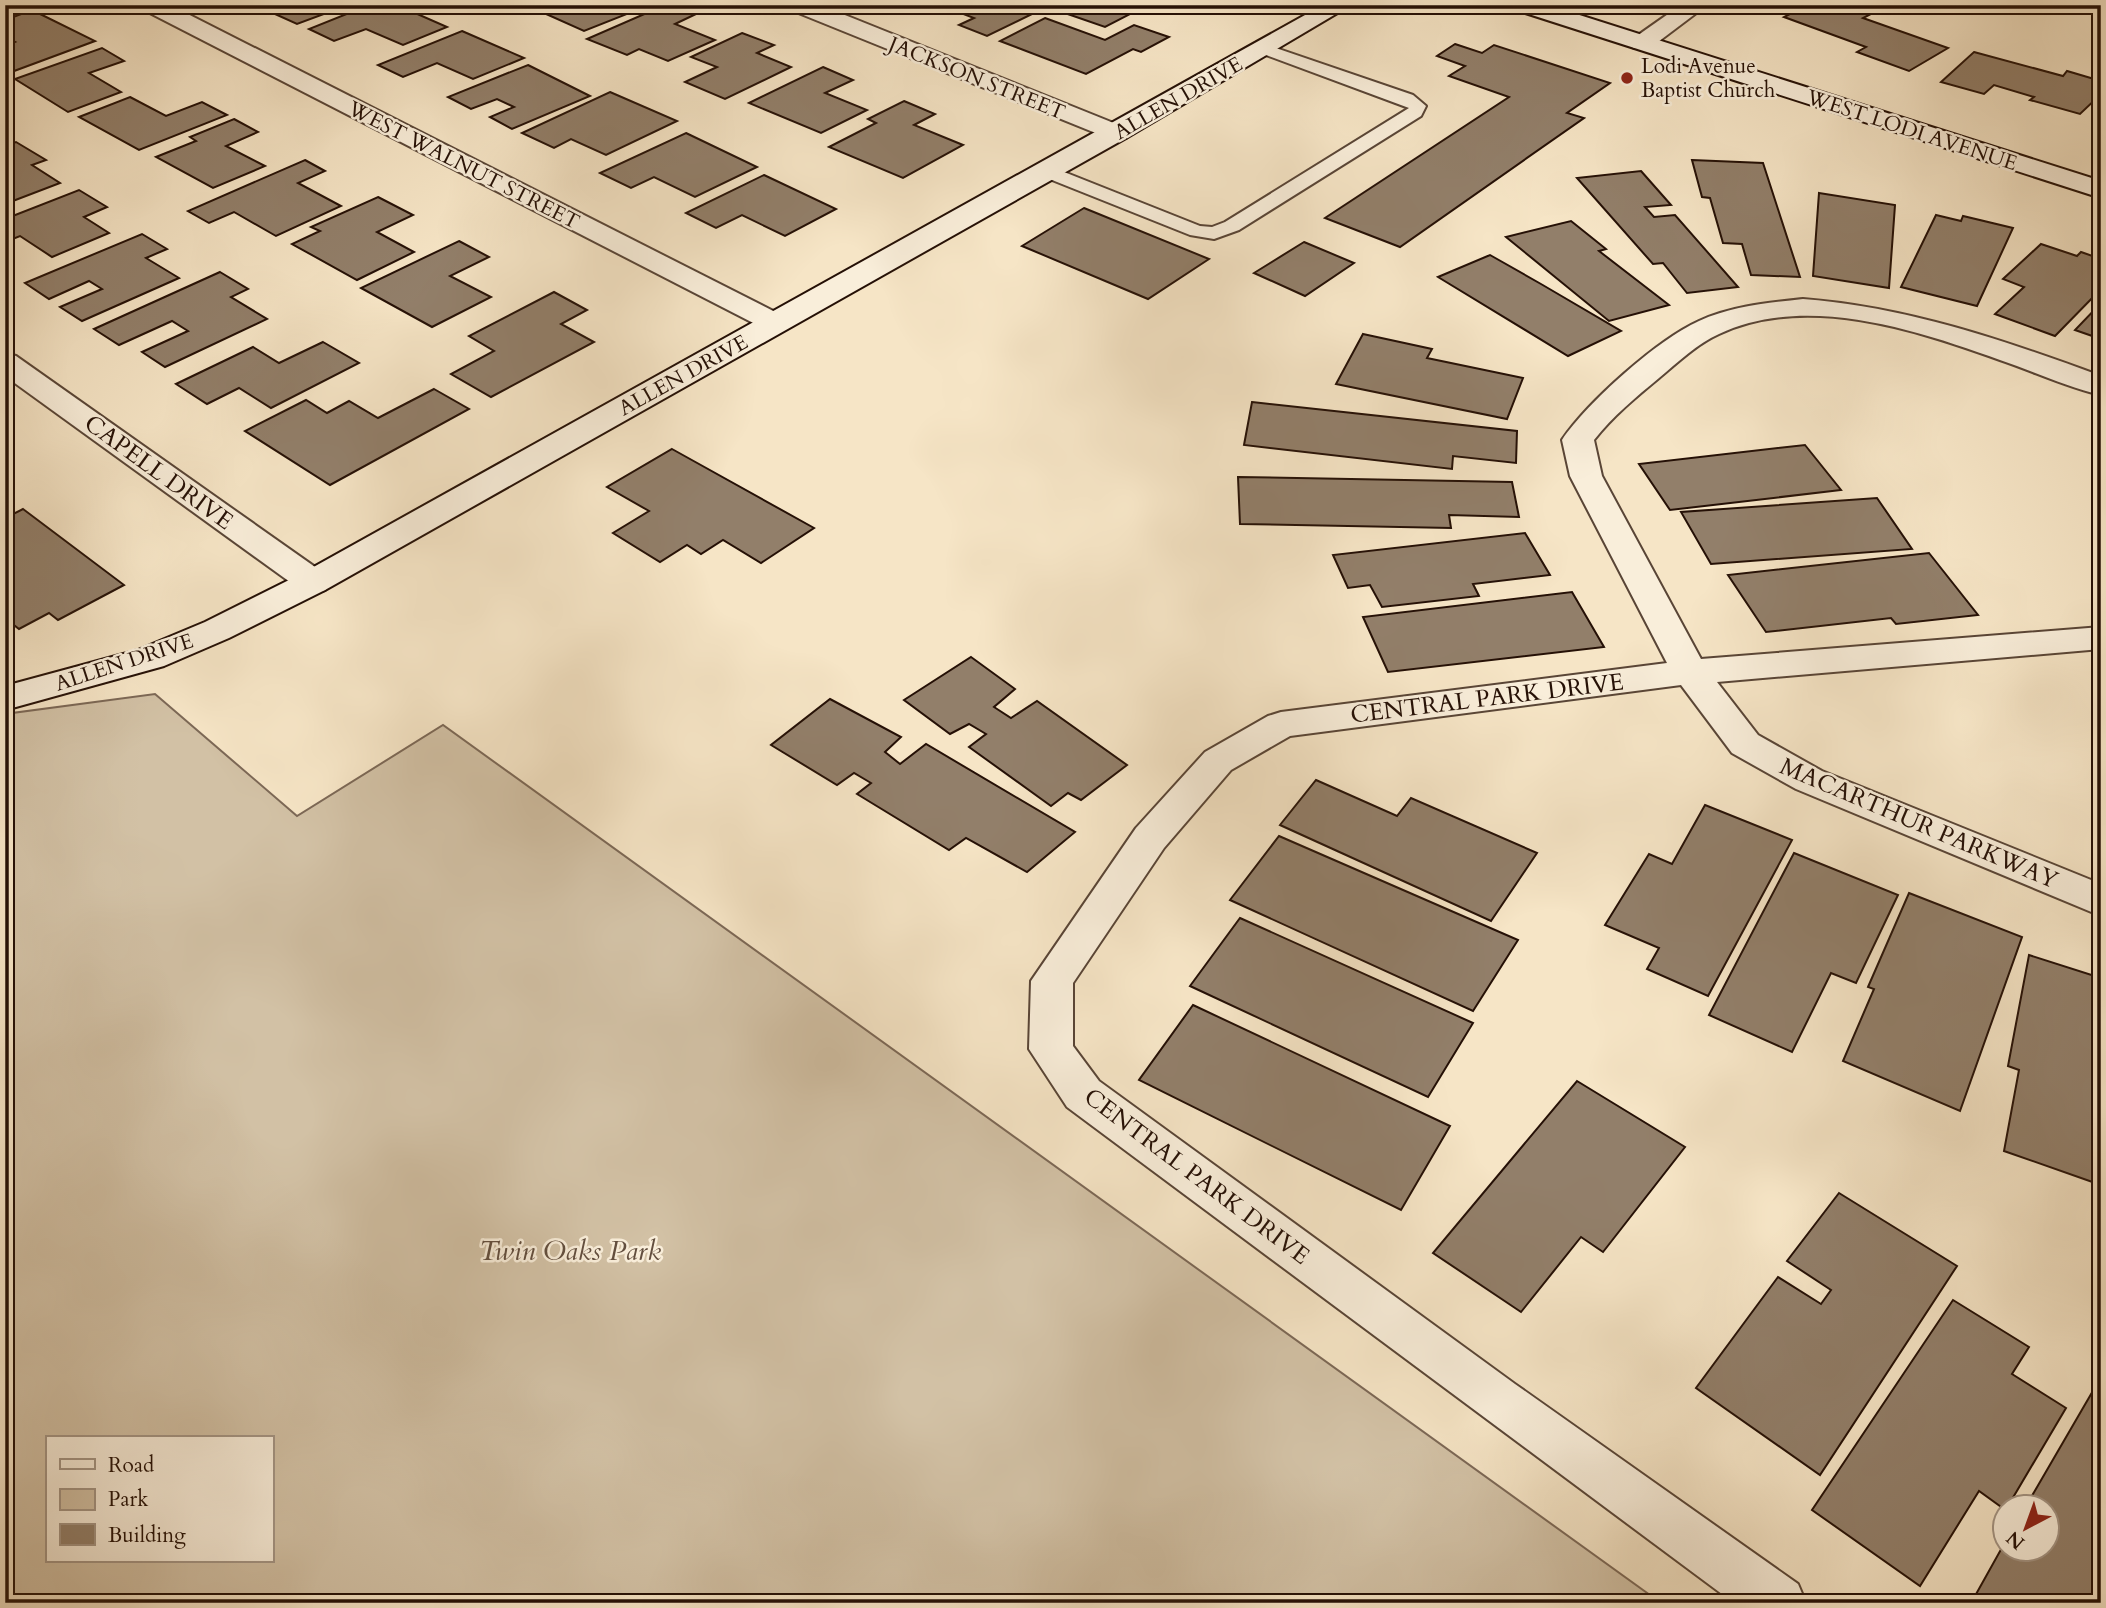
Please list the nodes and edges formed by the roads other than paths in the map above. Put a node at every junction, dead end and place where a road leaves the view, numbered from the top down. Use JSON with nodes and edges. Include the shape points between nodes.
{"nodes":[{"id":1,"x":152,"y":5,"type":"edge"},
{"id":2,"x":799,"y":5,"type":"edge"},
{"id":3,"x":1339,"y":5,"type":"edge"},
{"id":4,"x":1524,"y":5,"type":"edge"},
{"id":5,"x":1696,"y":5,"type":"edge"},
{"id":6,"x":1642,"y":43,"type":"junction"},
{"id":7,"x":1264,"y":49,"type":"junction"},
{"id":8,"x":1117,"y":133,"type":"junction"},
{"id":9,"x":1048,"y":172,"type":"junction"},
{"id":10,"x":2101,"y":191,"type":"edge"},
{"id":11,"x":775,"y":323,"type":"junction"},
{"id":12,"x":5,"y":362,"type":"edge"},
{"id":13,"x":2101,"y":386,"type":"edge"},
{"id":14,"x":313,"y":582,"type":"junction"},
{"id":15,"x":2101,"y":638,"type":"edge"},
{"id":16,"x":1690,"y":672,"type":"junction"},
{"id":17,"x":5,"y":698,"type":"edge"},
{"id":18,"x":2101,"y":901,"type":"edge"},
{"id":19,"x":1779,"y":1603,"type":"edge"}],
"edges":[{"from":1,"to":11,"type":"street","name":"WEST WALNUT STREET"},
{"from":2,"to":8,"type":"street","name":"JACKSON STREET"},
{"from":3,"to":7,"type":"street","name":"ALLEN DRIVE"},
{"from":4,"to":6,"type":"street","name":"WEST LODI AVENUE"},
{"from":5,"to":6,"type":"street"},
{"from":6,"to":10,"type":"street","name":"WEST LODI AVENUE"},
{"from":7,"to":8,"type":"street","name":"ALLEN DRIVE"},
{"from":7,"to":9,"type":"lane","via":[[1418,106],[1232,226],[1214,233],[1197,231]]},
{"from":8,"to":9,"type":"street","name":"ALLEN DRIVE"},
{"from":9,"to":11,"type":"street","name":"ALLEN DRIVE"},
{"from":11,"to":14,"type":"street","name":"ALLEN DRIVE"},
{"from":12,"to":14,"type":"street","name":"CAPELL DRIVE"},
{"from":13,"to":16,"type":"street","name":"MACARTHUR PARKWAY","via":[[1947,331],[1871,314],[1759,313],[1713,326],[1683,343],[1594,417],[1578,440],[1586,476]]},
{"from":14,"to":17,"type":"street","name":"ALLEN DRIVE","via":[[151,658]]},
{"from":15,"to":16,"type":"street","name":"CENTRAL PARK DRIVE"},
{"from":16,"to":18,"type":"street","name":"MACARTHUR PARKWAY","via":[[1745,744],[1809,779]]},
{"from":16,"to":19,"type":"street","name":"CENTRAL PARK DRIVE","via":[[1281,725],[1218,761],[1150,838],[1052,981],[1051,1049],[1083,1094]]}]}
